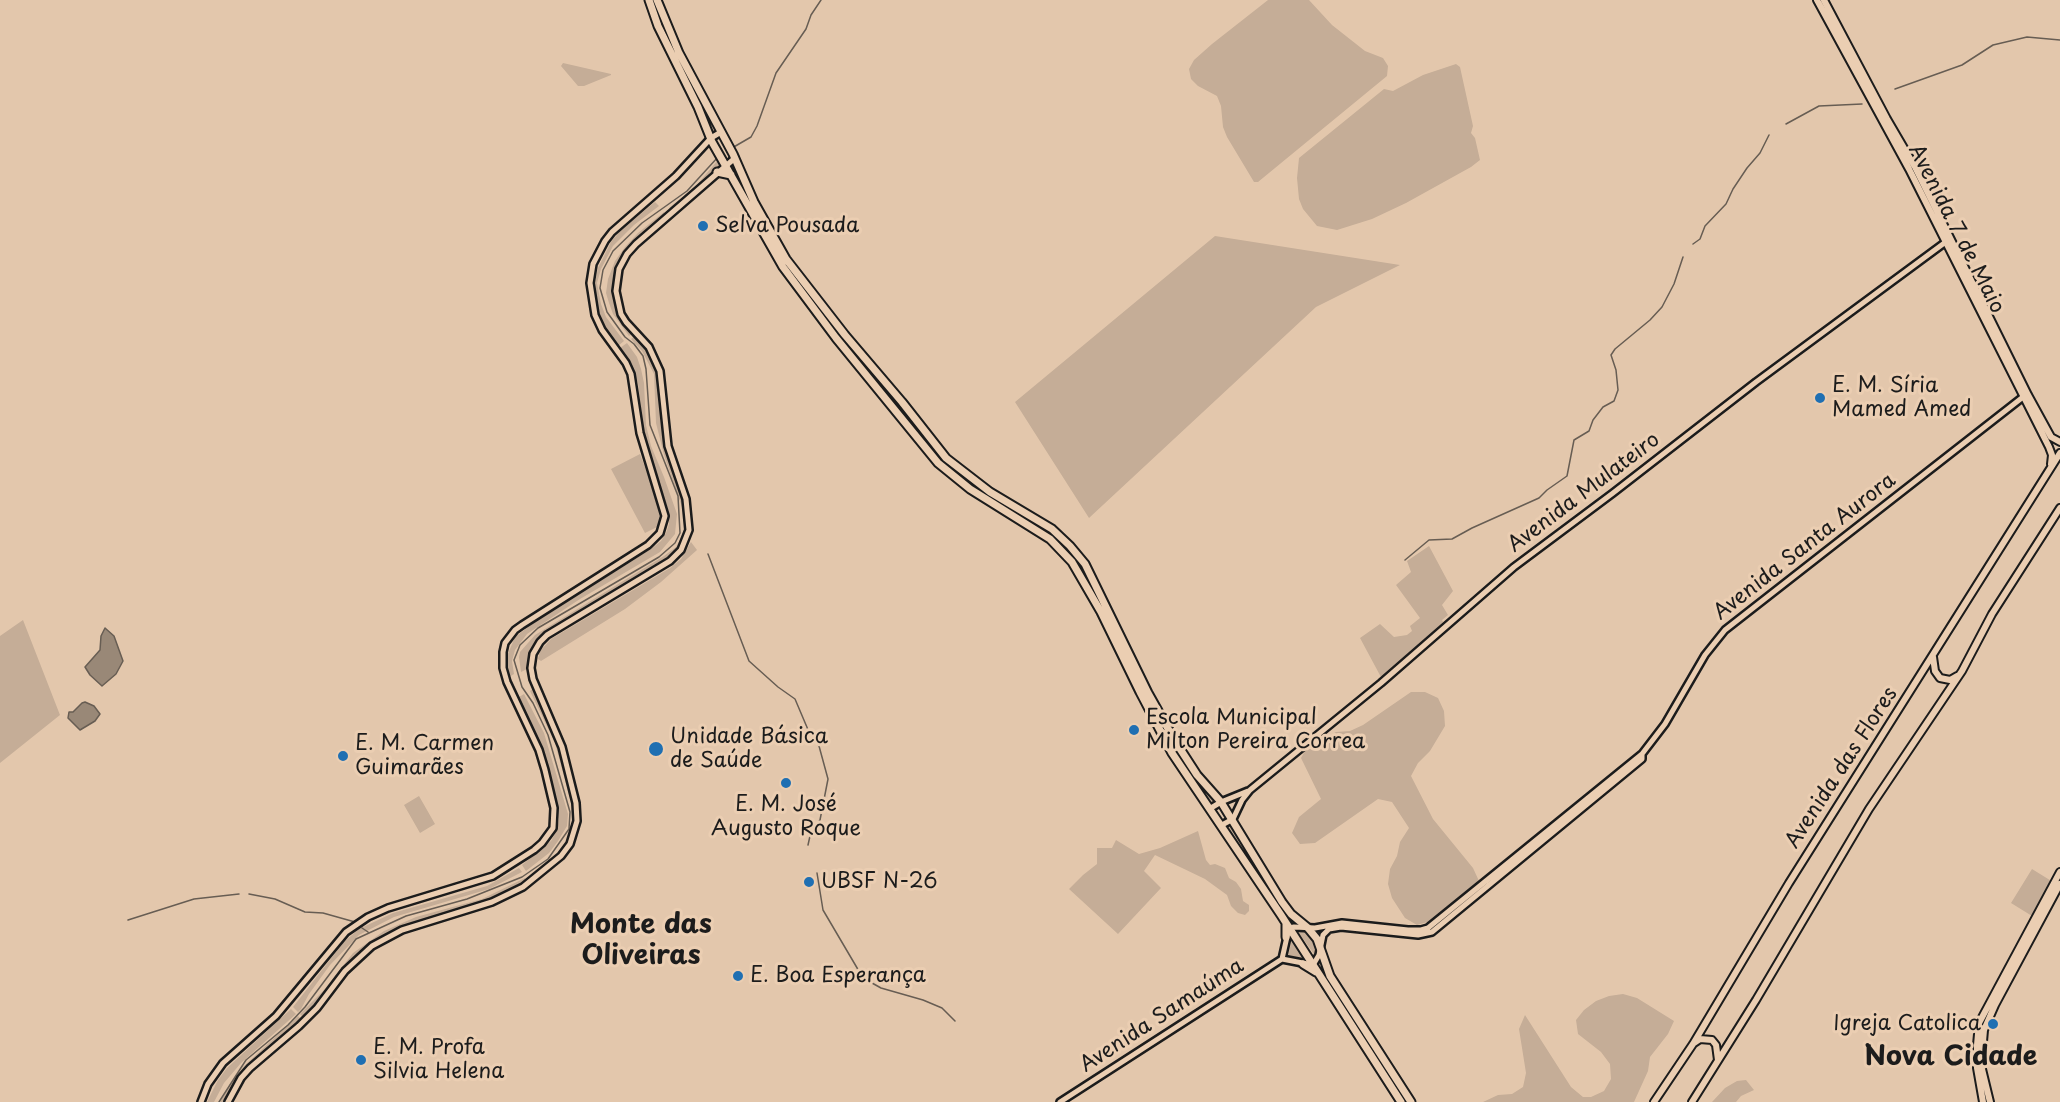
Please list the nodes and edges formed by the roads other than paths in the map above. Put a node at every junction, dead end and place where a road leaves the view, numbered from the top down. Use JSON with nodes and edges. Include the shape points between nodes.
{"nodes":[{"id":1,"x":649,"y":0,"type":"edge"},
{"id":2,"x":657,"y":0,"type":"edge"},
{"id":3,"x":1817,"y":0,"type":"edge"},
{"id":4,"x":1824,"y":0,"type":"edge"},
{"id":5,"x":722,"y":134,"type":"junction"},
{"id":6,"x":712,"y":140,"type":"junction"},
{"id":7,"x":734,"y":156,"type":"junction"},
{"id":8,"x":724,"y":163,"type":"junction"},
{"id":9,"x":717,"y":172,"type":"junction"},
{"id":10,"x":730,"y":175,"type":"junction"},
{"id":11,"x":1948,"y":240,"type":"junction"},
{"id":12,"x":2023,"y":397,"type":"junction"},
{"id":13,"x":2060,"y":442,"type":"edge"},
{"id":14,"x":2060,"y":453,"type":"edge"},
{"id":15,"x":2046,"y":475,"type":"junction"},
{"id":16,"x":2060,"y":508,"type":"edge"},
{"id":17,"x":1933,"y":657,"type":"junction"},
{"id":18,"x":1962,"y":671,"type":"junction"},
{"id":19,"x":1250,"y":790,"type":"junction"},
{"id":20,"x":1221,"y":802,"type":"junction"},
{"id":21,"x":1211,"y":808,"type":"junction"},
{"id":22,"x":1233,"y":819,"type":"junction"},
{"id":23,"x":1222,"y":825,"type":"junction"},
{"id":24,"x":2060,"y":872,"type":"edge"},
{"id":25,"x":2060,"y":884,"type":"edge"},
{"id":26,"x":1288,"y":926,"type":"junction"},
{"id":27,"x":1337,"y":926,"type":"junction"},
{"id":28,"x":1308,"y":928,"type":"junction"},
{"id":29,"x":1286,"y":937,"type":"joint"},
{"id":30,"x":1321,"y":946,"type":"junction"},
{"id":31,"x":1282,"y":958,"type":"junction"},
{"id":32,"x":1303,"y":964,"type":"junction"},
{"id":33,"x":1313,"y":965,"type":"junction"},
{"id":34,"x":1318,"y":973,"type":"junction"},
{"id":35,"x":1693,"y":1044,"type":"junction"},
{"id":36,"x":1718,"y":1060,"type":"junction"},
{"id":37,"x":1399,"y":1081,"type":"junction"},
{"id":38,"x":1390,"y":1086,"type":"junction"},
{"id":39,"x":201,"y":1102,"type":"edge"},
{"id":40,"x":228,"y":1102,"type":"edge"},
{"id":41,"x":1060,"y":1102,"type":"edge"},
{"id":42,"x":1401,"y":1102,"type":"edge"},
{"id":43,"x":1411,"y":1102,"type":"edge"},
{"id":44,"x":1654,"y":1102,"type":"edge"},
{"id":45,"x":1692,"y":1102,"type":"edge"},
{"id":46,"x":1983,"y":1102,"type":"edge"},
{"id":47,"x":1990,"y":1102,"type":"edge"}],
"edges":[{"from":1,"to":6,"type":"main road"},
{"from":2,"to":5,"type":"main road"},
{"from":3,"to":11,"type":"main road","name":"Avenida 7 de Maio"},
{"from":4,"to":11,"type":"main road","name":"Avenida 7 de Maio","via":[[1915,166]]},
{"from":5,"to":6,"type":"street"},
{"from":5,"to":7,"type":"main road"},
{"from":6,"to":8,"type":"main road"},
{"from":6,"to":39,"type":"street","via":[[608,236],[591,275],[595,315],[633,378],[640,433],[664,511],[662,529],[648,545],[514,630],[505,643],[506,678],[545,770],[555,816],[550,832],[534,850],[493,876],[388,909],[346,932],[276,1016],[223,1063]]},
{"from":7,"to":8,"type":"street"},
{"from":7,"to":20,"type":"main road","via":[[786,259],[946,458],[990,492],[1052,529],[1086,564],[1162,719],[1197,775]]},
{"from":8,"to":9,"type":"street"},
{"from":8,"to":10,"type":"main road"},
{"from":9,"to":10,"type":"main road"},
{"from":9,"to":40,"type":"street","via":[[632,249],[620,265],[617,282],[621,314],[649,348],[660,371],[668,446],[688,512],[687,539],[678,554],[665,564],[545,637],[532,658],[533,679],[562,747],[576,803],[578,818],[573,837],[561,856],[523,887],[492,902],[402,930],[372,946],[345,971],[299,1026],[250,1068]]},
{"from":10,"to":21,"type":"main road","via":[[794,283],[938,463],[970,489],[1050,539],[1072,562],[1162,735]]},
{"from":11,"to":12,"type":"main road","name":"Avenida 7 de Maio"},
{"from":11,"to":13,"type":"main road","name":"Avenida 7 de Maio","via":[[2045,427]]},
{"from":11,"to":19,"type":"street","name":"Avenida Mulateiro","via":[[1514,567],[1382,683]]},
{"from":12,"to":15,"type":"main road","name":"Avenida 7 de Maio","via":[[2051,451]]},
{"from":12,"to":27,"type":"street","name":"Avenida Santa Aurora","via":[[1725,630],[1705,655],[1642,759],[1434,930],[1423,935]]},
{"from":14,"to":15,"type":"main road","name":"Avenida das Flores"},
{"from":15,"to":17,"type":"main road","name":"Avenida das Flores"},
{"from":16,"to":18,"type":"main road","via":[[1992,614]]},
{"from":17,"to":18,"type":"main road","via":[[1940,678],[1950,680]]},
{"from":17,"to":35,"type":"main road","name":"Avenida das Flores","via":[[1788,883]]},
{"from":18,"to":36,"type":"main road","via":[[1869,809]]},
{"from":19,"to":20,"type":"street","name":"Avenida Mulateiro"},
{"from":19,"to":22,"type":"street","name":"Avenida Mulateiro"},
{"from":20,"to":21,"type":"street","name":"Avenida Mulateiro"},
{"from":20,"to":22,"type":"main road"},
{"from":21,"to":23,"type":"main road"},
{"from":22,"to":23,"type":"street"},
{"from":22,"to":28,"type":"main road","via":[[1282,902]]},
{"from":23,"to":26,"type":"main road"},
{"from":24,"to":46,"type":"main road","via":[[1980,1023],[1977,1068]]},
{"from":25,"to":47,"type":"main road","via":[[1984,1030],[1982,1065]]},
{"from":26,"to":28,"type":"street","name":"Avenida Santa Aurora"},
{"from":26,"to":29,"type":"main road"},
{"from":26,"to":33,"type":"main road"},
{"from":27,"to":28,"type":"street","name":"Avenida Santa Aurora"},
{"from":27,"to":30,"type":"street","via":[[1326,931]]},
{"from":28,"to":30,"type":"main road"},
{"from":29,"to":31,"type":"street"},
{"from":30,"to":33,"type":"street"},
{"from":30,"to":37,"type":"main road","via":[[1330,976]]},
{"from":31,"to":32,"type":"street"},
{"from":31,"to":41,"type":"street","name":"Avenida Samaúma"},
{"from":32,"to":33,"type":"street"},
{"from":32,"to":34,"type":"main road"},
{"from":33,"to":34,"type":"main road"},
{"from":34,"to":38,"type":"main road"},
{"from":35,"to":36,"type":"main road","via":[[1700,1039],[1712,1040]]},
{"from":35,"to":44,"type":"main road","name":"Avenida das Flores"},
{"from":36,"to":45,"type":"main road"},
{"from":37,"to":38,"type":"main road"},
{"from":37,"to":43,"type":"main road"},
{"from":38,"to":42,"type":"main road"}]}
